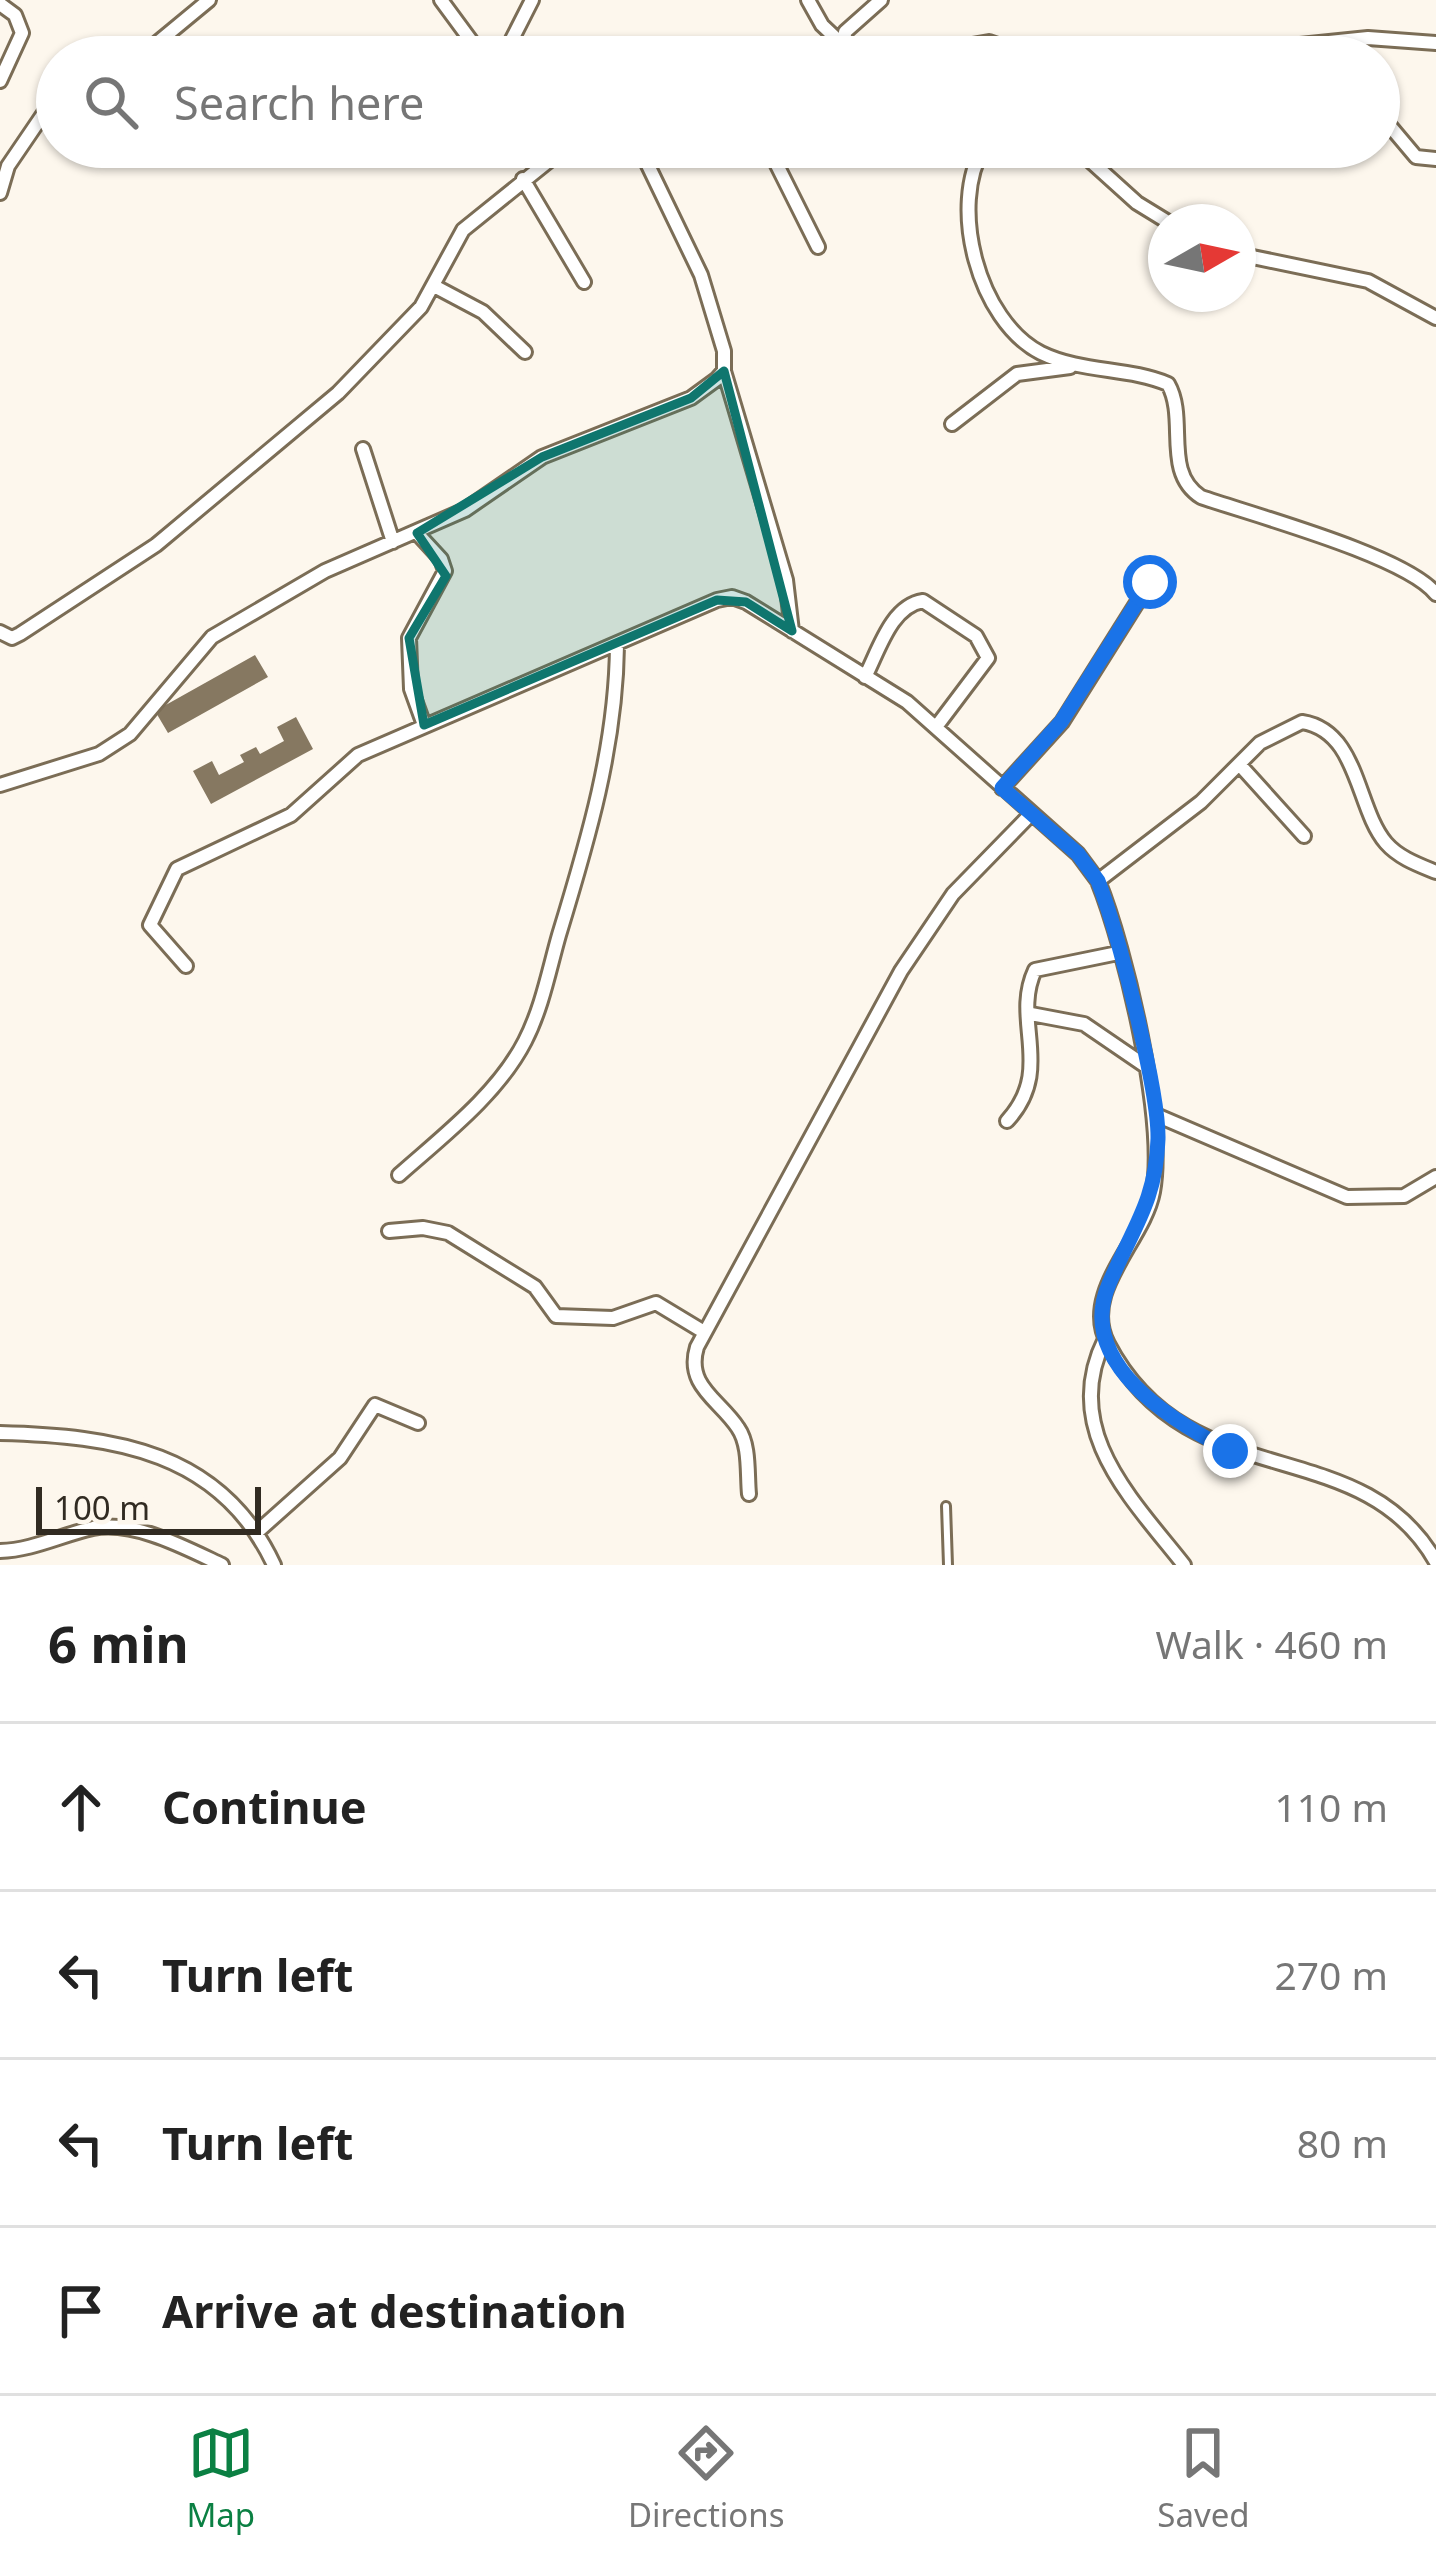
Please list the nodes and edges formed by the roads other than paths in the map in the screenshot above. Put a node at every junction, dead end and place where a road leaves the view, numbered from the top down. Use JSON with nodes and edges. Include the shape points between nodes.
{"nodes":[{"id":1,"x":209,"y":0,"type":"edge"},
{"id":2,"x":441,"y":0,"type":"edge"},
{"id":3,"x":532,"y":0,"type":"edge"},
{"id":4,"x":808,"y":0,"type":"edge"},
{"id":5,"x":881,"y":0,"type":"edge"},
{"id":6,"x":0,"y":4,"type":"edge"},
{"id":7,"x":165,"y":36,"type":"edge"},
{"id":8,"x":468,"y":36,"type":"edge"},
{"id":9,"x":514,"y":36,"type":"edge"},
{"id":10,"x":831,"y":36,"type":"edge"},
{"id":11,"x":853,"y":36,"type":"edge"},
{"id":12,"x":1400,"y":40,"type":"edge"},
{"id":13,"x":1436,"y":43,"type":"edge"},
{"id":14,"x":0,"y":81,"type":"edge"},
{"id":15,"x":36,"y":120,"type":"edge"},
{"id":16,"x":1400,"y":139,"type":"edge"},
{"id":17,"x":6,"y":156,"type":"edge"},
{"id":18,"x":1436,"y":159,"type":"edge"},
{"id":19,"x":538,"y":168,"type":"edge"},
{"id":20,"x":649,"y":168,"type":"edge"},
{"id":21,"x":778,"y":168,"type":"edge"},
{"id":22,"x":973,"y":168,"type":"edge"},
{"id":23,"x":1098,"y":168,"type":"edge"},
{"id":24,"x":524,"y":178,"type":"junction"},
{"id":25,"x":0,"y":194,"type":"edge"},
{"id":26,"x":1148,"y":210,"type":"edge"},
{"id":27,"x":818,"y":247,"type":"dead end"},
{"id":28,"x":1256,"y":258,"type":"edge"},
{"id":29,"x":584,"y":282,"type":"dead end"},
{"id":30,"x":434,"y":286,"type":"junction"},
{"id":31,"x":1436,"y":318,"type":"edge"},
{"id":32,"x":1034,"y":348,"type":"junction"},
{"id":33,"x":525,"y":352,"type":"dead end"},
{"id":34,"x":1078,"y":366,"type":"junction"},
{"id":35,"x":724,"y":371,"type":"junction"},
{"id":36,"x":1026,"y":372,"type":"junction"},
{"id":37,"x":952,"y":424,"type":"dead end"},
{"id":38,"x":363,"y":449,"type":"dead end"},
{"id":39,"x":417,"y":533,"type":"junction"},
{"id":40,"x":393,"y":542,"type":"junction"},
{"id":41,"x":1150,"y":582,"type":"dead end"},
{"id":42,"x":1436,"y":594,"type":"edge"},
{"id":43,"x":792,"y":631,"type":"junction"},
{"id":44,"x":0,"y":632,"type":"edge"},
{"id":45,"x":617,"y":646,"type":"junction"},
{"id":46,"x":866,"y":676,"type":"junction"},
{"id":47,"x":424,"y":725,"type":"junction"},
{"id":48,"x":936,"y":727,"type":"junction"},
{"id":49,"x":1239,"y":764,"type":"junction"},
{"id":50,"x":0,"y":785,"type":"edge"},
{"id":51,"x":1002,"y":788,"type":"junction"},
{"id":52,"x":1031,"y":814,"type":"junction"},
{"id":53,"x":1304,"y":836,"type":"dead end"},
{"id":54,"x":1436,"y":872,"type":"edge"},
{"id":55,"x":1098,"y":881,"type":"junction"},
{"id":56,"x":1118,"y":952,"type":"junction"},
{"id":57,"x":186,"y":966,"type":"dead end"},
{"id":58,"x":1031,"y":1014,"type":"junction"},
{"id":59,"x":1144,"y":1065,"type":"junction"},
{"id":60,"x":1156,"y":1114,"type":"junction"},
{"id":61,"x":1006,"y":1121,"type":"dead end"},
{"id":62,"x":399,"y":1175,"type":"dead end"},
{"id":63,"x":1436,"y":1178,"type":"edge"},
{"id":64,"x":389,"y":1231,"type":"dead end"},
{"id":65,"x":704,"y":1332,"type":"junction"},
{"id":66,"x":1105,"y":1340,"type":"junction"},
{"id":67,"x":418,"y":1423,"type":"dead end"},
{"id":68,"x":0,"y":1433,"type":"edge"},
{"id":69,"x":749,"y":1494,"type":"dead end"},
{"id":70,"x":946,"y":1506,"type":"dead end"},
{"id":71,"x":256,"y":1533,"type":"junction"},
{"id":72,"x":0,"y":1551,"type":"edge"},
{"id":73,"x":1436,"y":1562,"type":"edge"},
{"id":74,"x":222,"y":1565,"type":"edge"},
{"id":75,"x":274,"y":1565,"type":"edge"},
{"id":76,"x":948,"y":1565,"type":"edge"},
{"id":77,"x":1184,"y":1565,"type":"edge"}],
"edges":[{"from":1,"to":7,"type":"street"},
{"from":2,"to":8,"type":"street"},
{"from":3,"to":9,"type":"street"},
{"from":4,"to":10,"type":"street"},
{"from":5,"to":11,"type":"street"},
{"from":6,"to":14,"type":"street","via":[[22,33]]},
{"from":12,"to":13,"type":"street"},
{"from":15,"to":17,"type":"street"},
{"from":16,"to":18,"type":"street","via":[[1415,157]]},
{"from":17,"to":25,"type":"street"},
{"from":19,"to":24,"type":"street"},
{"from":20,"to":35,"type":"street","via":[[700,274]]},
{"from":21,"to":27,"type":"street"},
{"from":22,"to":32,"type":"street","via":[[967,229],[988,292]]},
{"from":23,"to":26,"type":"street"},
{"from":24,"to":29,"type":"street"},
{"from":24,"to":30,"type":"street","via":[[463,230]]},
{"from":28,"to":31,"type":"street","via":[[1368,281]]},
{"from":30,"to":33,"type":"street","via":[[483,312]]},
{"from":30,"to":44,"type":"street","via":[[349,383],[168,536],[20,634]]},
{"from":32,"to":34,"type":"street"},
{"from":32,"to":36,"type":"street"},
{"from":34,"to":36,"type":"street"},
{"from":34,"to":42,"type":"street","via":[[1168,384],[1180,469],[1201,497],[1376,558]]},
{"from":35,"to":39,"type":"street","via":[[691,398],[542,457]]},
{"from":35,"to":43,"type":"street","via":[[786,580]]},
{"from":36,"to":37,"type":"street"},
{"from":38,"to":40,"type":"street"},
{"from":39,"to":40,"type":"street"},
{"from":39,"to":47,"type":"street","via":[[445,571],[409,638],[411,688]]},
{"from":40,"to":50,"type":"street","via":[[212,637],[130,734],[100,754]]},
{"from":41,"to":51,"type":"street","via":[[1061,722]]},
{"from":43,"to":45,"type":"street","via":[[732,597]]},
{"from":43,"to":46,"type":"street"},
{"from":45,"to":47,"type":"street"},
{"from":45,"to":62,"type":"street","via":[[600,788],[525,1042],[466,1115]]},
{"from":46,"to":48,"type":"street"},
{"from":46,"to":48,"type":"street","via":[[896,618],[913,603],[976,636],[988,658]]},
{"from":47,"to":57,"type":"street","via":[[358,755],[291,815],[177,869],[150,925]]},
{"from":48,"to":51,"type":"street"},
{"from":49,"to":53,"type":"street"},
{"from":49,"to":54,"type":"street","via":[[1281,730],[1313,723],[1355,769],[1384,841]]},
{"from":49,"to":55,"type":"street"},
{"from":51,"to":52,"type":"street"},
{"from":52,"to":55,"type":"street"},
{"from":52,"to":65,"type":"street","via":[[963,882],[901,971]]},
{"from":55,"to":56,"type":"street"},
{"from":56,"to":58,"type":"street","via":[[1035,970]]},
{"from":56,"to":59,"type":"street"},
{"from":58,"to":59,"type":"street","via":[[1084,1024]]},
{"from":58,"to":61,"type":"street","via":[[1027,1096]]},
{"from":59,"to":60,"type":"street"},
{"from":60,"to":63,"type":"street","via":[[1347,1197],[1404,1196]]},
{"from":60,"to":66,"type":"street","via":[[1152,1195],[1103,1299]]},
{"from":64,"to":65,"type":"street","via":[[448,1233],[535,1287],[556,1316],[613,1318],[656,1303]]},
{"from":65,"to":69,"type":"street","via":[[693,1367],[740,1429]]},
{"from":66,"to":73,"type":"street","via":[[1159,1412],[1230,1451],[1363,1490],[1415,1530]]},
{"from":66,"to":77,"type":"street","via":[[1089,1376],[1097,1441]]},
{"from":67,"to":71,"type":"street","via":[[375,1405],[340,1458]]},
{"from":68,"to":71,"type":"street","via":[[92,1440],[182,1463],[221,1490]]},
{"from":70,"to":76,"type":"lane"},
{"from":71,"to":75,"type":"street"},
{"from":72,"to":74,"type":"street","via":[[100,1527],[166,1540]]}]}
